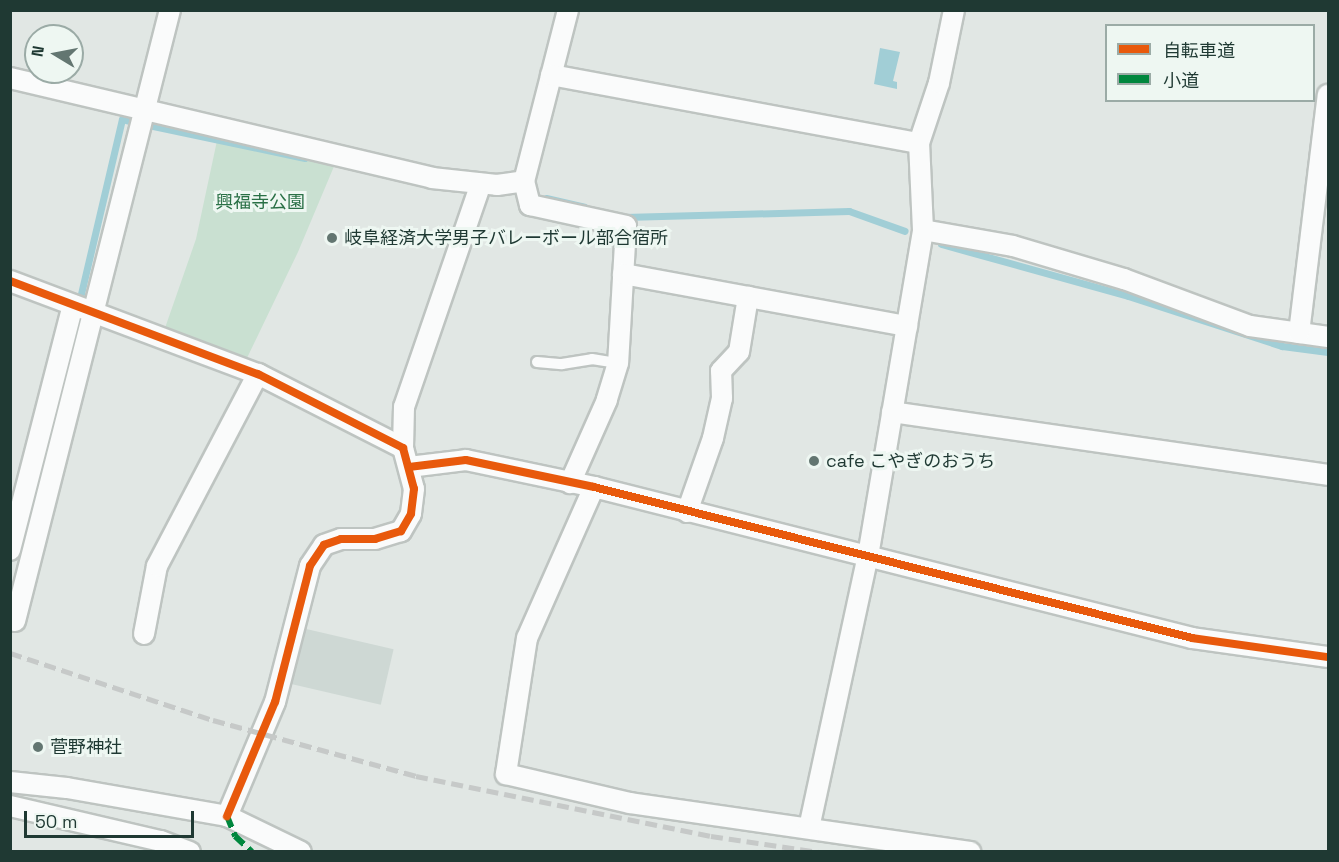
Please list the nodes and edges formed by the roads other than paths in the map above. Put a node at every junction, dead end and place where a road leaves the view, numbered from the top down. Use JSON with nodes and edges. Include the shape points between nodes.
{"nodes":[{"id":1,"x":170,"y":10,"type":"edge"},
{"id":2,"x":568,"y":10,"type":"edge"},
{"id":3,"x":954,"y":10,"type":"edge"},
{"id":4,"x":551,"y":75,"type":"junction"},
{"id":5,"x":10,"y":78,"type":"edge"},
{"id":6,"x":1329,"y":94,"type":"edge"},
{"id":7,"x":144,"y":110,"type":"junction"},
{"id":8,"x":919,"y":143,"type":"junction"},
{"id":9,"x":524,"y":181,"type":"junction"},
{"id":10,"x":481,"y":184,"type":"junction"},
{"id":11,"x":923,"y":231,"type":"junction"},
{"id":12,"x":623,"y":274,"type":"junction"},
{"id":13,"x":10,"y":281,"type":"edge"},
{"id":14,"x":748,"y":297,"type":"junction"},
{"id":15,"x":73,"y":305,"type":"junction"},
{"id":16,"x":92,"y":313,"type":"junction"},
{"id":17,"x":907,"y":326,"type":"junction"},
{"id":18,"x":1299,"y":333,"type":"junction"},
{"id":19,"x":1329,"y":338,"type":"edge"},
{"id":20,"x":537,"y":362,"type":"dead end"},
{"id":21,"x":618,"y":363,"type":"junction"},
{"id":22,"x":258,"y":374,"type":"junction"},
{"id":23,"x":892,"y":412,"type":"junction"},
{"id":24,"x":406,"y":458,"type":"junction"},
{"id":25,"x":1329,"y":475,"type":"edge"},
{"id":26,"x":570,"y":483,"type":"junction"},
{"id":27,"x":594,"y":487,"type":"junction"},
{"id":28,"x":687,"y":512,"type":"junction"},
{"id":29,"x":10,"y":549,"type":"edge"},
{"id":30,"x":868,"y":556,"type":"junction"},
{"id":31,"x":15,"y":621,"type":"dead end"},
{"id":32,"x":144,"y":633,"type":"dead end"},
{"id":33,"x":1329,"y":657,"type":"edge"},
{"id":34,"x":10,"y":782,"type":"edge"},
{"id":35,"x":10,"y":806,"type":"edge"},
{"id":36,"x":227,"y":816,"type":"junction"},
{"id":37,"x":809,"y":828,"type":"junction"},
{"id":38,"x":189,"y":852,"type":"edge"},
{"id":39,"x":301,"y":852,"type":"edge"},
{"id":40,"x":970,"y":852,"type":"edge"}],
"edges":[{"from":1,"to":7,"type":"street"},
{"from":2,"to":4,"type":"street"},
{"from":3,"to":8,"type":"street","via":[[939,83]]},
{"from":4,"to":8,"type":"street"},
{"from":4,"to":9,"type":"street"},
{"from":5,"to":7,"type":"street"},
{"from":6,"to":18,"type":"street"},
{"from":7,"to":10,"type":"street","via":[[432,178]]},
{"from":7,"to":16,"type":"street"},
{"from":8,"to":11,"type":"street"},
{"from":9,"to":10,"type":"street"},
{"from":9,"to":12,"type":"street","via":[[530,205],[626,226]]},
{"from":10,"to":24,"type":"street","via":[[404,407]]},
{"from":11,"to":17,"type":"street"},
{"from":11,"to":18,"type":"street","via":[[1013,246],[1124,279],[1250,326]]},
{"from":12,"to":14,"type":"street"},
{"from":12,"to":21,"type":"street"},
{"from":13,"to":15,"type":"street"},
{"from":14,"to":17,"type":"street"},
{"from":14,"to":28,"type":"street","via":[[739,352],[721,370],[722,398],[713,438]]},
{"from":15,"to":16,"type":"street"},
{"from":15,"to":29,"type":"street"},
{"from":16,"to":22,"type":"street"},
{"from":16,"to":31,"type":"street"},
{"from":17,"to":23,"type":"street"},
{"from":18,"to":19,"type":"street"},
{"from":20,"to":21,"type":"lane","via":[[562,364],[592,359]]},
{"from":21,"to":26,"type":"street","via":[[607,400]]},
{"from":22,"to":24,"type":"street"},
{"from":22,"to":32,"type":"street","via":[[157,566]]},
{"from":23,"to":25,"type":"street"},
{"from":23,"to":30,"type":"street"},
{"from":24,"to":26,"type":"street","via":[[466,460]]},
{"from":24,"to":36,"type":"street","via":[[414,489],[411,514],[401,531],[375,539],[342,539],[324,545],[310,566],[275,702]]},
{"from":26,"to":27,"type":"street"},
{"from":27,"to":28,"type":"street"},
{"from":27,"to":37,"type":"street","via":[[527,638],[506,774],[630,803]]},
{"from":28,"to":30,"type":"street"},
{"from":30,"to":33,"type":"street","via":[[1192,638]]},
{"from":30,"to":37,"type":"street"},
{"from":34,"to":36,"type":"street"},
{"from":35,"to":38,"type":"street","via":[[161,841]]},
{"from":36,"to":39,"type":"street"},
{"from":37,"to":40,"type":"street"}]}
